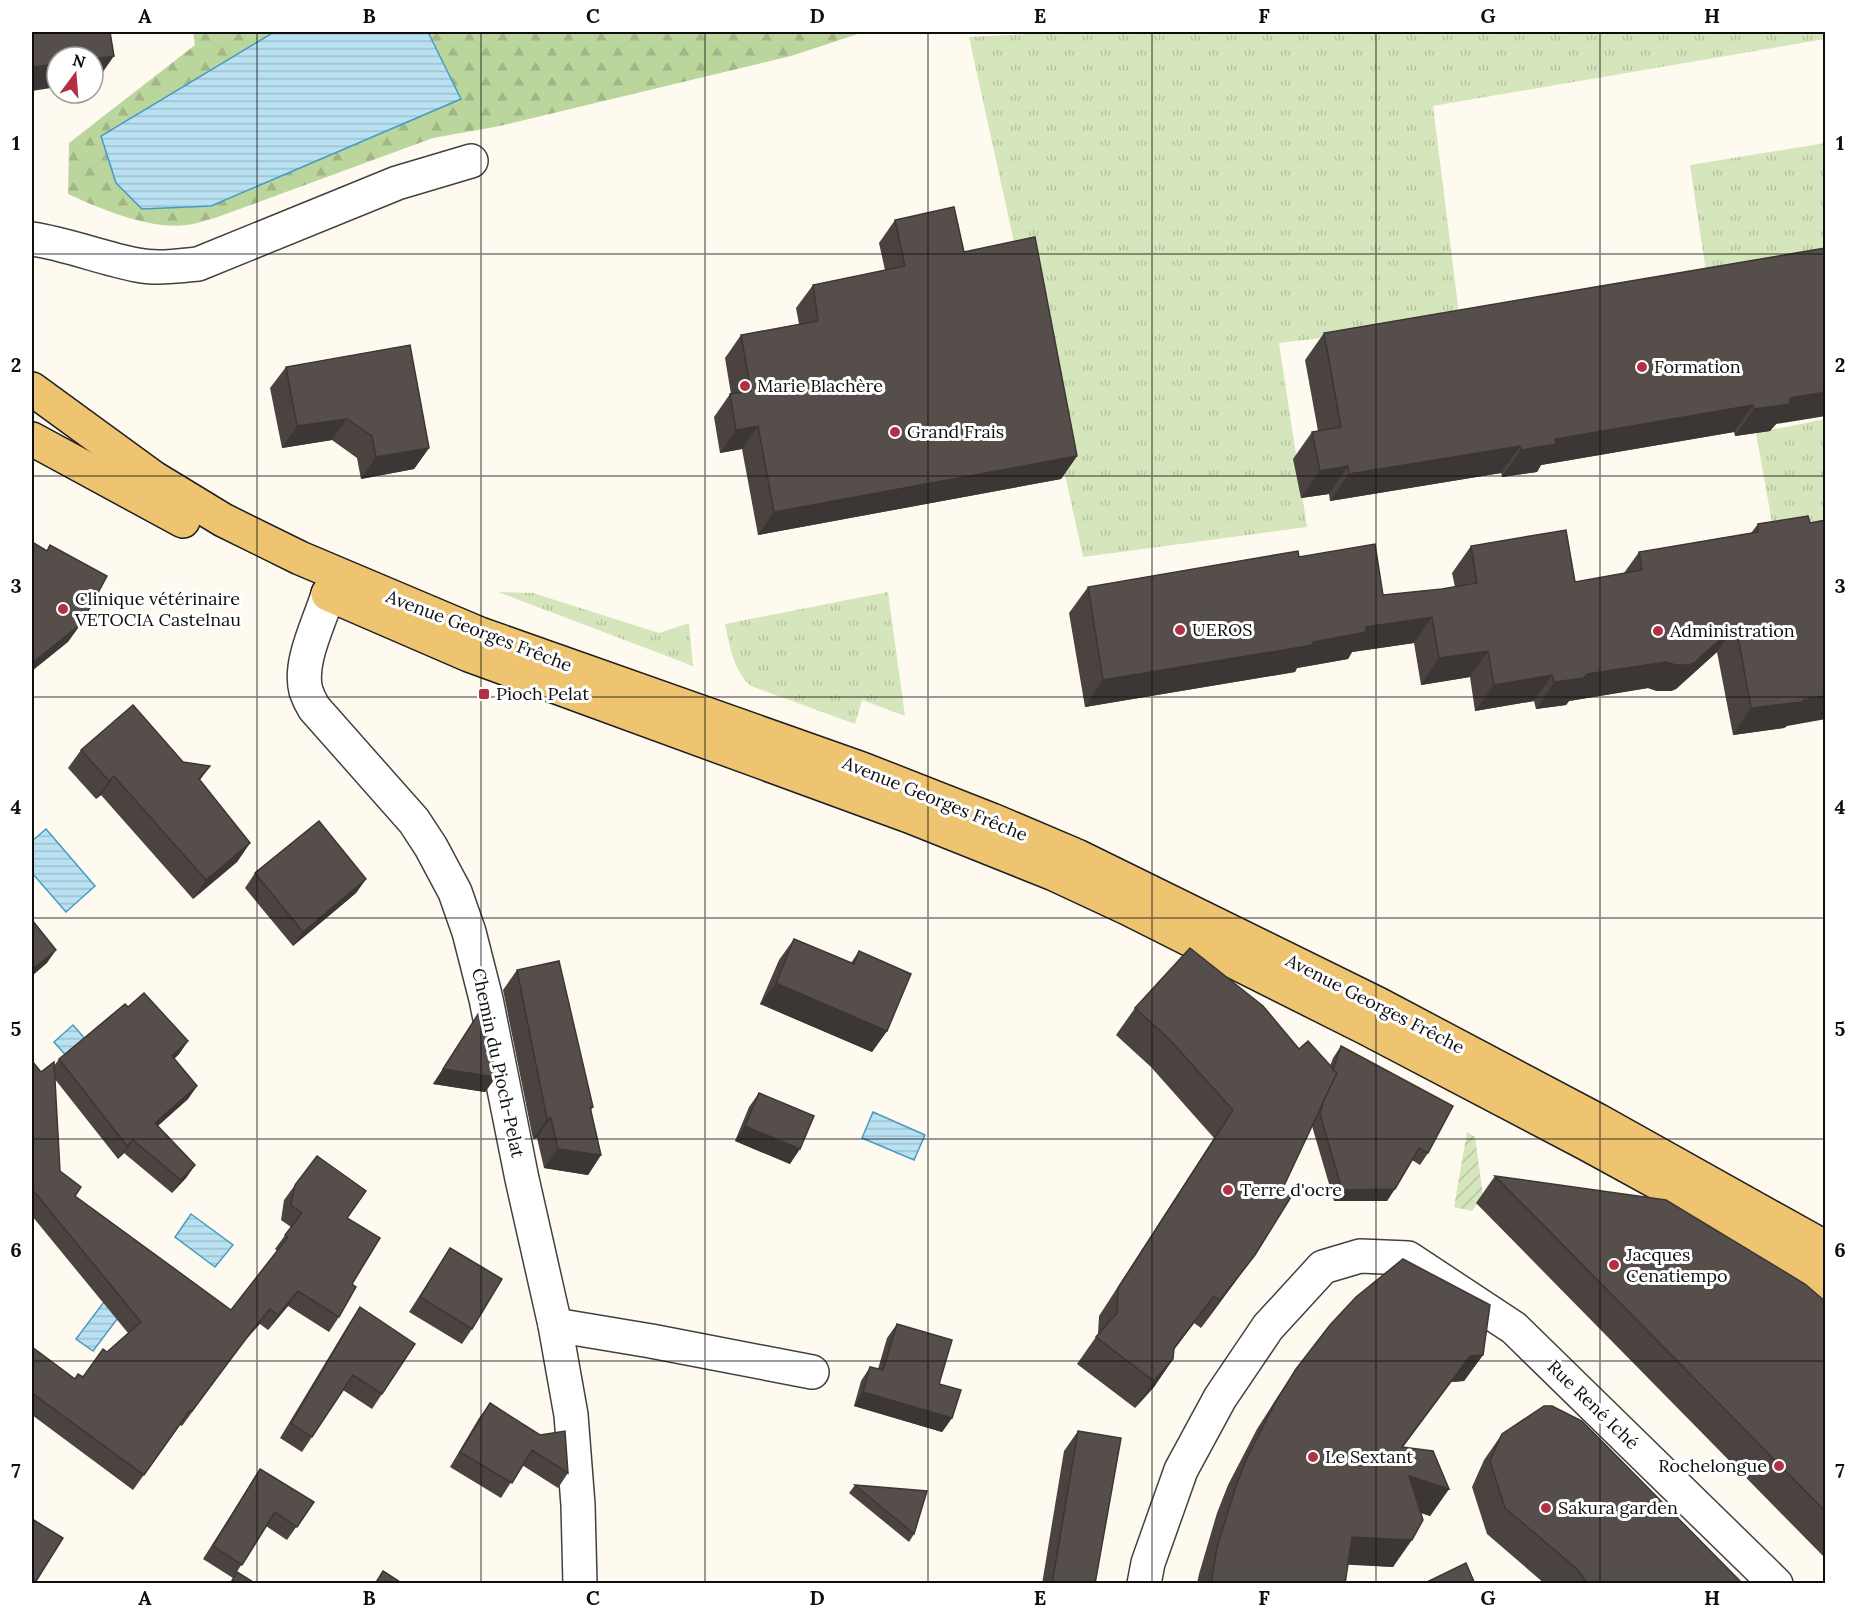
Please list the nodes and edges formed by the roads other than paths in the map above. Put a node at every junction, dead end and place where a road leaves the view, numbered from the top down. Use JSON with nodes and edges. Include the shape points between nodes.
{"nodes":[{"id":1,"x":471,"y":161,"type":"dead end"},
{"id":2,"x":32,"y":239,"type":"edge"},
{"id":3,"x":32,"y":389,"type":"edge"},
{"id":4,"x":32,"y":439,"type":"edge"},
{"id":5,"x":327,"y":594,"type":"junction"},
{"id":6,"x":1826,"y":1248,"type":"edge"},
{"id":7,"x":1826,"y":1284,"type":"edge"},
{"id":8,"x":555,"y":1325,"type":"junction"},
{"id":9,"x":812,"y":1372,"type":"dead end"},
{"id":10,"x":580,"y":1584,"type":"edge"},
{"id":11,"x":1144,"y":1584,"type":"edge"},
{"id":12,"x":1776,"y":1584,"type":"edge"}],
"edges":[{"from":1,"to":2,"type":"street","via":[[397,183],[198,264],[138,266]]},
{"from":3,"to":6,"type":"main road","name":"Avenue Georges Frêche","via":[[154,478],[223,520],[300,558],[480,634],[862,769],[1077,856],[1407,1019]]},
{"from":4,"to":5,"type":"main road","name":"Avenue Georges Frêche","via":[[210,536]]},
{"from":5,"to":7,"type":"main road","name":"Avenue Georges Frêche","via":[[469,656],[909,816],[1054,874],[1366,1028],[1587,1144],[1733,1224]]},
{"from":5,"to":8,"type":"street","name":"Chemin du Pioch-Pelat","via":[[307,655],[306,690],[314,708],[414,821],[454,892],[486,999]]},
{"from":8,"to":9,"type":"street"},
{"from":8,"to":10,"type":"street","name":"Chemin du Pioch-Pelat","via":[[571,1415]]},
{"from":11,"to":12,"type":"street","name":"Rue René Iché","via":[[1181,1470],[1220,1398],[1268,1327],[1323,1267],[1360,1256],[1408,1258],[1514,1328]]}]}
